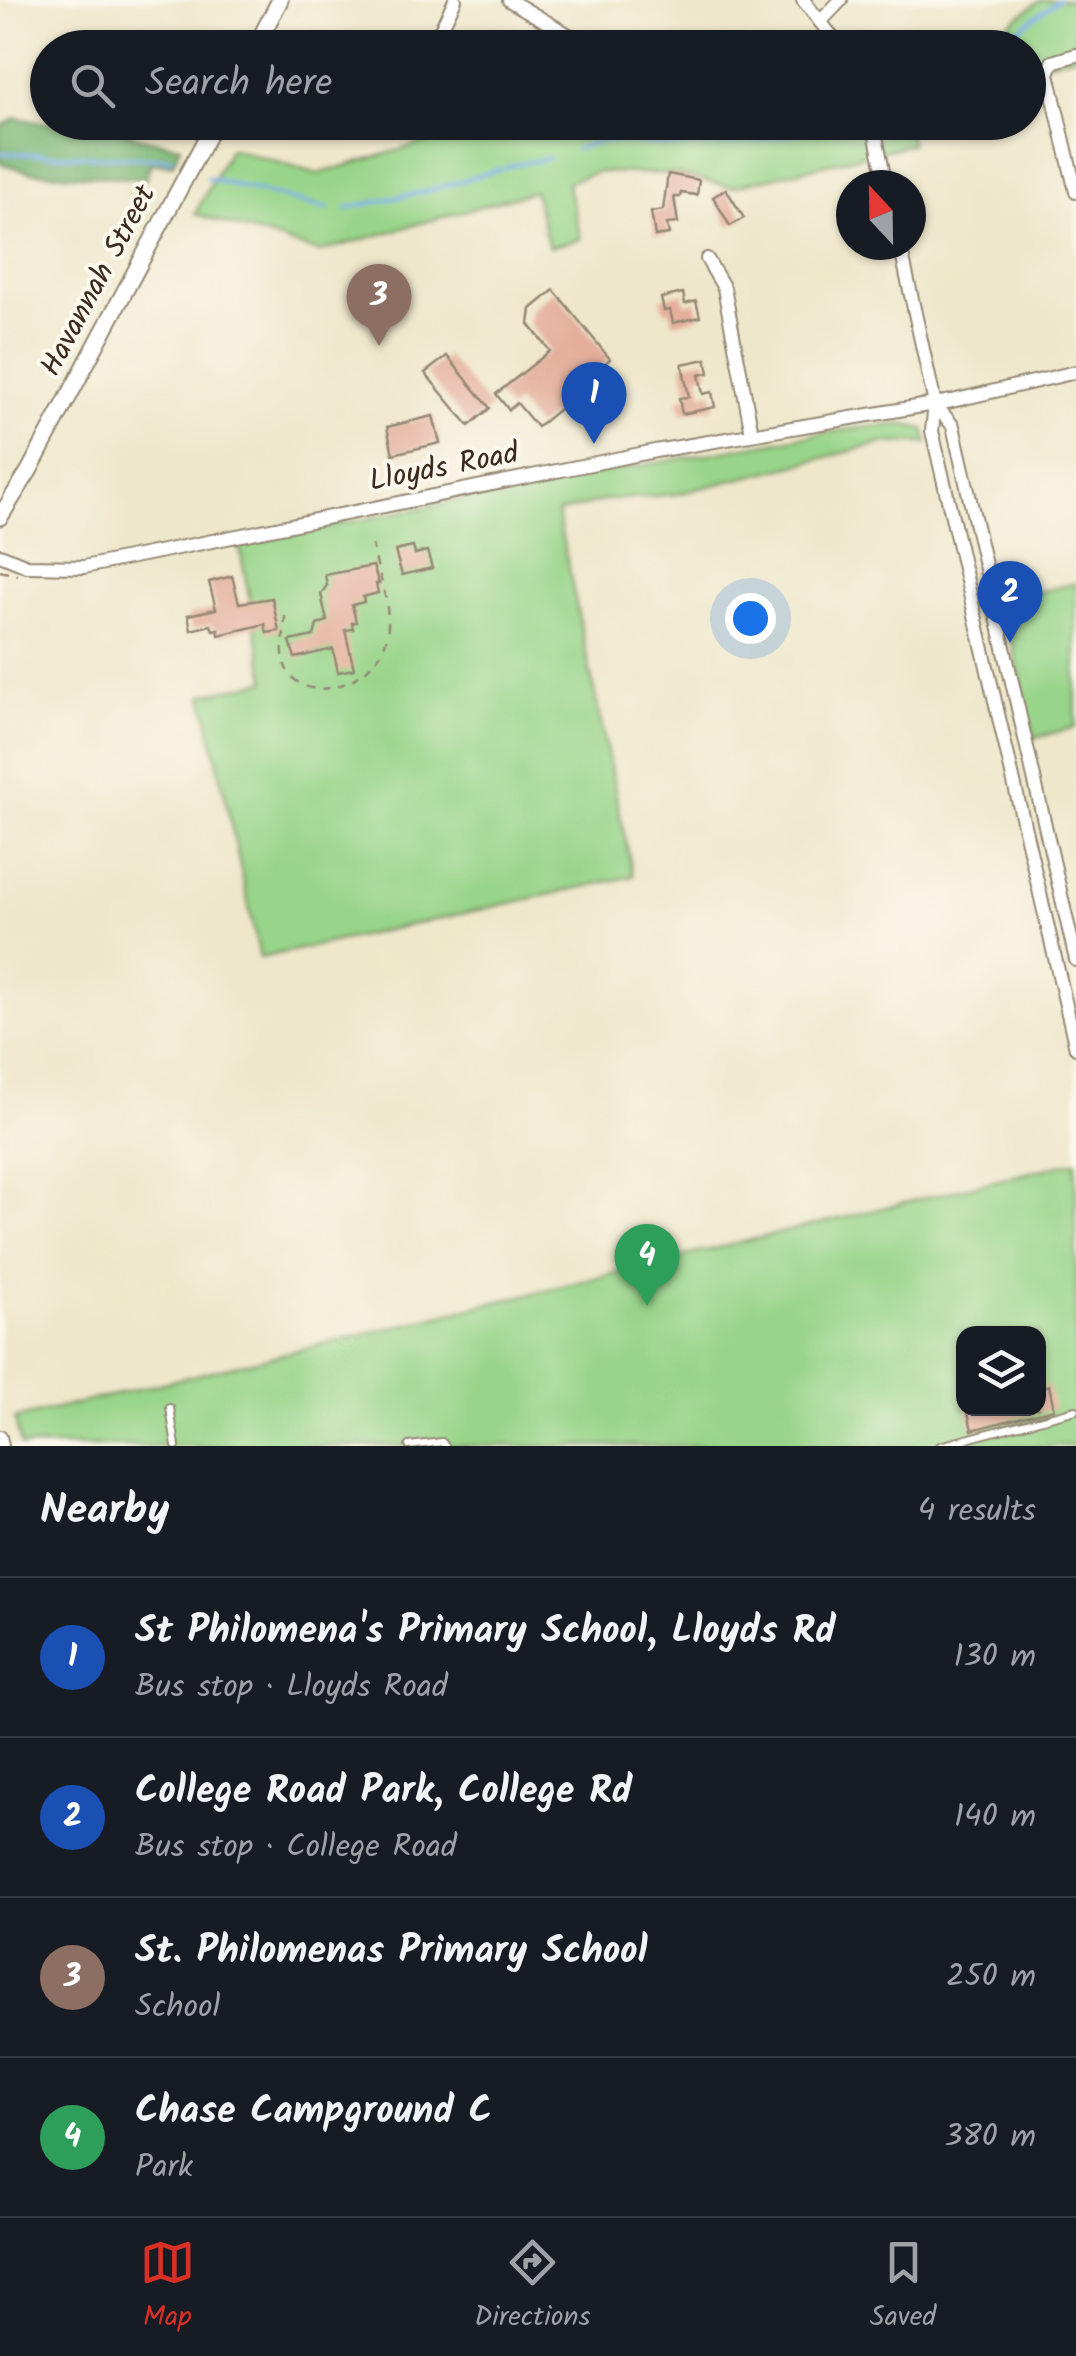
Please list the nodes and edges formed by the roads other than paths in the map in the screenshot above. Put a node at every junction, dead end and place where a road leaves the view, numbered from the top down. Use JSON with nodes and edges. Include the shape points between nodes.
{"nodes":[{"id":1,"x":280,"y":0,"type":"edge"},
{"id":2,"x":455,"y":0,"type":"edge"},
{"id":3,"x":509,"y":0,"type":"edge"},
{"id":4,"x":803,"y":0,"type":"edge"},
{"id":5,"x":840,"y":0,"type":"edge"},
{"id":6,"x":821,"y":21,"type":"junction"},
{"id":7,"x":264,"y":30,"type":"edge"},
{"id":8,"x":440,"y":30,"type":"edge"},
{"id":9,"x":560,"y":30,"type":"edge"},
{"id":10,"x":828,"y":30,"type":"edge"},
{"id":11,"x":1076,"y":55,"type":"edge"},
{"id":12,"x":205,"y":140,"type":"edge"},
{"id":13,"x":876,"y":140,"type":"edge"},
{"id":14,"x":883,"y":170,"type":"edge"},
{"id":15,"x":1076,"y":192,"type":"edge"},
{"id":16,"x":707,"y":260,"type":"dead end"},
{"id":17,"x":903,"y":260,"type":"edge"},
{"id":18,"x":1076,"y":372,"type":"edge"},
{"id":19,"x":935,"y":404,"type":"junction"},
{"id":20,"x":752,"y":433,"type":"junction"},
{"id":21,"x":0,"y":518,"type":"edge"},
{"id":22,"x":0,"y":555,"type":"edge"},
{"id":23,"x":1076,"y":960,"type":"edge"},
{"id":24,"x":1076,"y":1048,"type":"edge"},
{"id":25,"x":170,"y":1408,"type":"dead end"},
{"id":26,"x":1076,"y":1410,"type":"edge"},
{"id":27,"x":0,"y":1438,"type":"edge"},
{"id":28,"x":444,"y":1444,"type":"edge"},
{"id":29,"x":2,"y":1446,"type":"edge"},
{"id":30,"x":176,"y":1446,"type":"edge"},
{"id":31,"x":409,"y":1446,"type":"edge"},
{"id":32,"x":940,"y":1446,"type":"edge"}],
"edges":[{"from":1,"to":7,"type":"street"},
{"from":2,"to":8,"type":"street"},
{"from":3,"to":9,"type":"street"},
{"from":4,"to":6,"type":"street"},
{"from":5,"to":6,"type":"street"},
{"from":6,"to":10,"type":"street"},
{"from":11,"to":15,"type":"street","via":[[1052,62],[1048,70]]},
{"from":12,"to":21,"type":"street","name":"Havannah Street"},
{"from":13,"to":14,"type":"street"},
{"from":16,"to":20,"type":"street","via":[[724,288]]},
{"from":17,"to":19,"type":"street"},
{"from":18,"to":19,"type":"street","name":"Lloyds Road"},
{"from":19,"to":20,"type":"street","name":"Lloyds Road"},
{"from":19,"to":23,"type":"street","via":[[953,426]]},
{"from":19,"to":24,"type":"street","via":[[932,430]]},
{"from":20,"to":22,"type":"street","name":"Lloyds Road","via":[[84,567],[27,566]]},
{"from":25,"to":30,"type":"lane"},
{"from":26,"to":32,"type":"lane"},
{"from":27,"to":29,"type":"street"},
{"from":28,"to":31,"type":"lane"}]}
